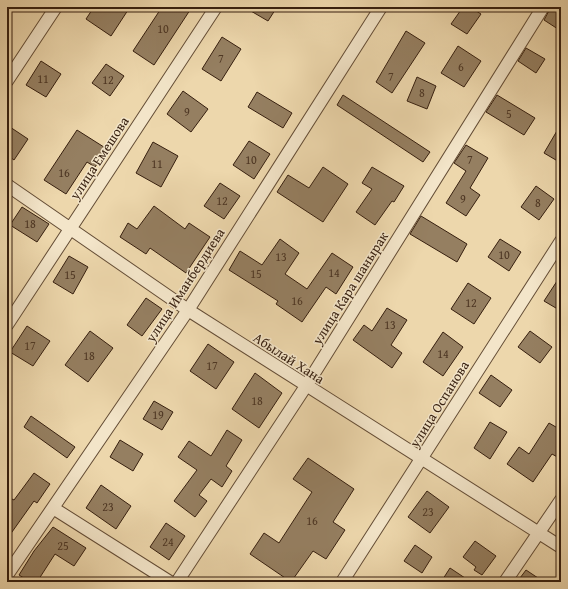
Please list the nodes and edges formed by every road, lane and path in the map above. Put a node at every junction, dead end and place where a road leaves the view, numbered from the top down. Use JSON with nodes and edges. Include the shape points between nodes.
{"nodes":[{"id":1,"x":56,"y":7,"type":"edge"},
{"id":2,"x":216,"y":7,"type":"edge"},
{"id":3,"x":381,"y":7,"type":"edge"},
{"id":4,"x":543,"y":7,"type":"edge"},
{"id":5,"x":7,"y":81,"type":"edge"},
{"id":6,"x":7,"y":185,"type":"edge"},
{"id":7,"x":70,"y":229,"type":"junction"},
{"id":8,"x":561,"y":241,"type":"edge"},
{"id":9,"x":188,"y":310,"type":"junction"},
{"id":10,"x":7,"y":325,"type":"edge"},
{"id":11,"x":306,"y":386,"type":"junction"},
{"id":12,"x":422,"y":460,"type":"junction"},
{"id":13,"x":561,"y":500,"type":"edge"},
{"id":14,"x":53,"y":508,"type":"junction"},
{"id":15,"x":538,"y":534,"type":"junction"},
{"id":16,"x":561,"y":547,"type":"edge"},
{"id":17,"x":7,"y":575,"type":"edge"},
{"id":18,"x":170,"y":582,"type":"edge"},
{"id":19,"x":177,"y":582,"type":"edge"},
{"id":20,"x":342,"y":582,"type":"edge"},
{"id":21,"x":506,"y":582,"type":"edge"}],
"edges":[{"from":1,"to":5,"type":"street"},
{"from":2,"to":7,"type":"street","name":"улица Емешова"},
{"from":3,"to":9,"type":"street","name":"улица Иманбердиева"},
{"from":4,"to":11,"type":"street","name":"улица Кара шанырак"},
{"from":6,"to":7,"type":"street","name":"Абылай Хана"},
{"from":7,"to":9,"type":"street","name":"Абылай Хана"},
{"from":7,"to":10,"type":"street","name":"улица Емешова"},
{"from":8,"to":12,"type":"street","name":"улица Оспанова"},
{"from":9,"to":11,"type":"street","name":"Абылай Хана"},
{"from":9,"to":14,"type":"street","name":"улица Иманбердиева"},
{"from":11,"to":12,"type":"street","name":"Абылай Хана"},
{"from":11,"to":19,"type":"street","name":"улица Кара шанырак"},
{"from":12,"to":15,"type":"street","name":"Абылай Хана"},
{"from":12,"to":20,"type":"street","name":"улица Оспанова"},
{"from":13,"to":15,"type":"street"},
{"from":14,"to":17,"type":"street","name":"улица Иманбердиева"},
{"from":14,"to":18,"type":"street"},
{"from":15,"to":16,"type":"street","name":"Абылай Хана"},
{"from":15,"to":21,"type":"street"}]}
